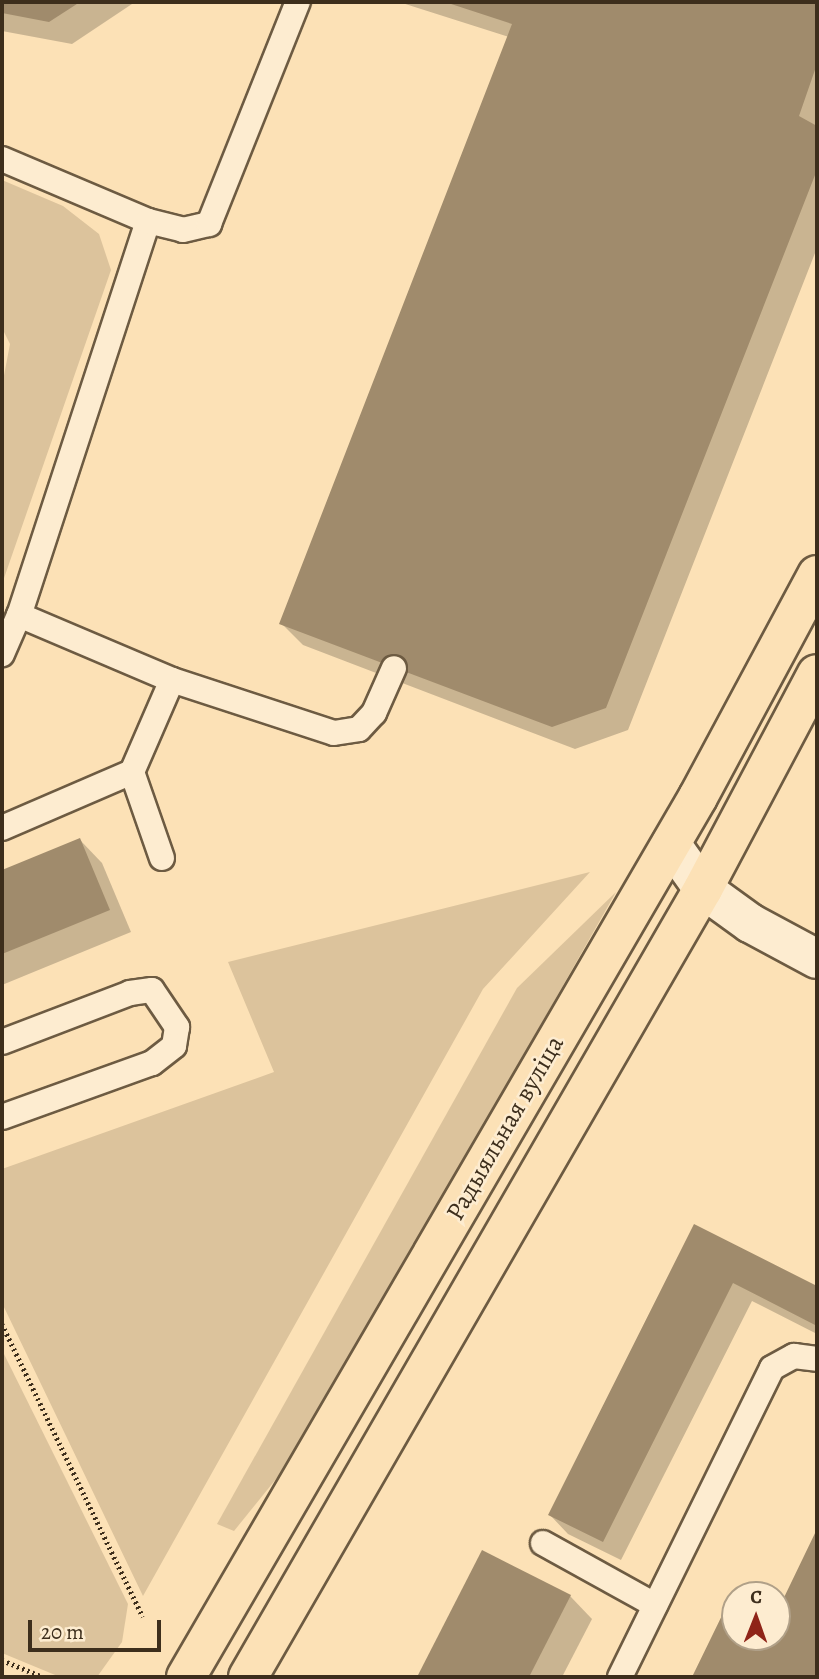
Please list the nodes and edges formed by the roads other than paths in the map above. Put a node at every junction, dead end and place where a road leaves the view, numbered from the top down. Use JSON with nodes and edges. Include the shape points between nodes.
{"nodes":[{"id":1,"x":298,"y":2,"type":"edge"},
{"id":2,"x":2,"y":159,"type":"edge"},
{"id":3,"x":148,"y":221,"type":"junction"},
{"id":4,"x":817,"y":575,"type":"edge"},
{"id":5,"x":19,"y":615,"type":"junction"},
{"id":6,"x":2,"y":654,"type":"edge"},
{"id":7,"x":394,"y":668,"type":"dead end"},
{"id":8,"x":817,"y":674,"type":"edge"},
{"id":9,"x":172,"y":680,"type":"junction"},
{"id":10,"x":132,"y":772,"type":"junction"},
{"id":11,"x":2,"y":828,"type":"edge"},
{"id":12,"x":671,"y":844,"type":"junction"},
{"id":13,"x":162,"y":858,"type":"dead end"},
{"id":14,"x":703,"y":889,"type":"junction"},
{"id":15,"x":817,"y":959,"type":"edge"},
{"id":16,"x":2,"y":1042,"type":"edge"},
{"id":17,"x":2,"y":1117,"type":"edge"},
{"id":18,"x":817,"y":1359,"type":"edge"},
{"id":19,"x":543,"y":1543,"type":"dead end"},
{"id":20,"x":655,"y":1605,"type":"junction"},
{"id":21,"x":186,"y":1677,"type":"edge"},
{"id":22,"x":248,"y":1677,"type":"edge"},
{"id":23,"x":620,"y":1677,"type":"edge"}],
"edges":[{"from":1,"to":3,"type":"lane","via":[[209,224],[183,230]]},
{"from":2,"to":3,"type":"lane"},
{"from":3,"to":5,"type":"lane"},
{"from":4,"to":12,"type":"main road","name":"Радыяльная вуліца"},
{"from":5,"to":6,"type":"lane"},
{"from":5,"to":9,"type":"lane"},
{"from":7,"to":9,"type":"lane","via":[[373,713],[359,729],[334,733]]},
{"from":8,"to":14,"type":"main road","name":"Радыяльная вуліца"},
{"from":9,"to":10,"type":"lane"},
{"from":10,"to":11,"type":"lane"},
{"from":10,"to":13,"type":"lane"},
{"from":12,"to":14,"type":"street"},
{"from":12,"to":21,"type":"main road","name":"Радыяльная вуліца"},
{"from":14,"to":15,"type":"street","via":[[750,923]]},
{"from":14,"to":22,"type":"main road","name":"Радыяльная вуліца"},
{"from":16,"to":17,"type":"lane","via":[[130,993],[152,990],[177,1027],[174,1046],[152,1063]]},
{"from":18,"to":20,"type":"lane","via":[[794,1356],[772,1368]]},
{"from":19,"to":20,"type":"lane"},
{"from":20,"to":23,"type":"lane"}]}
